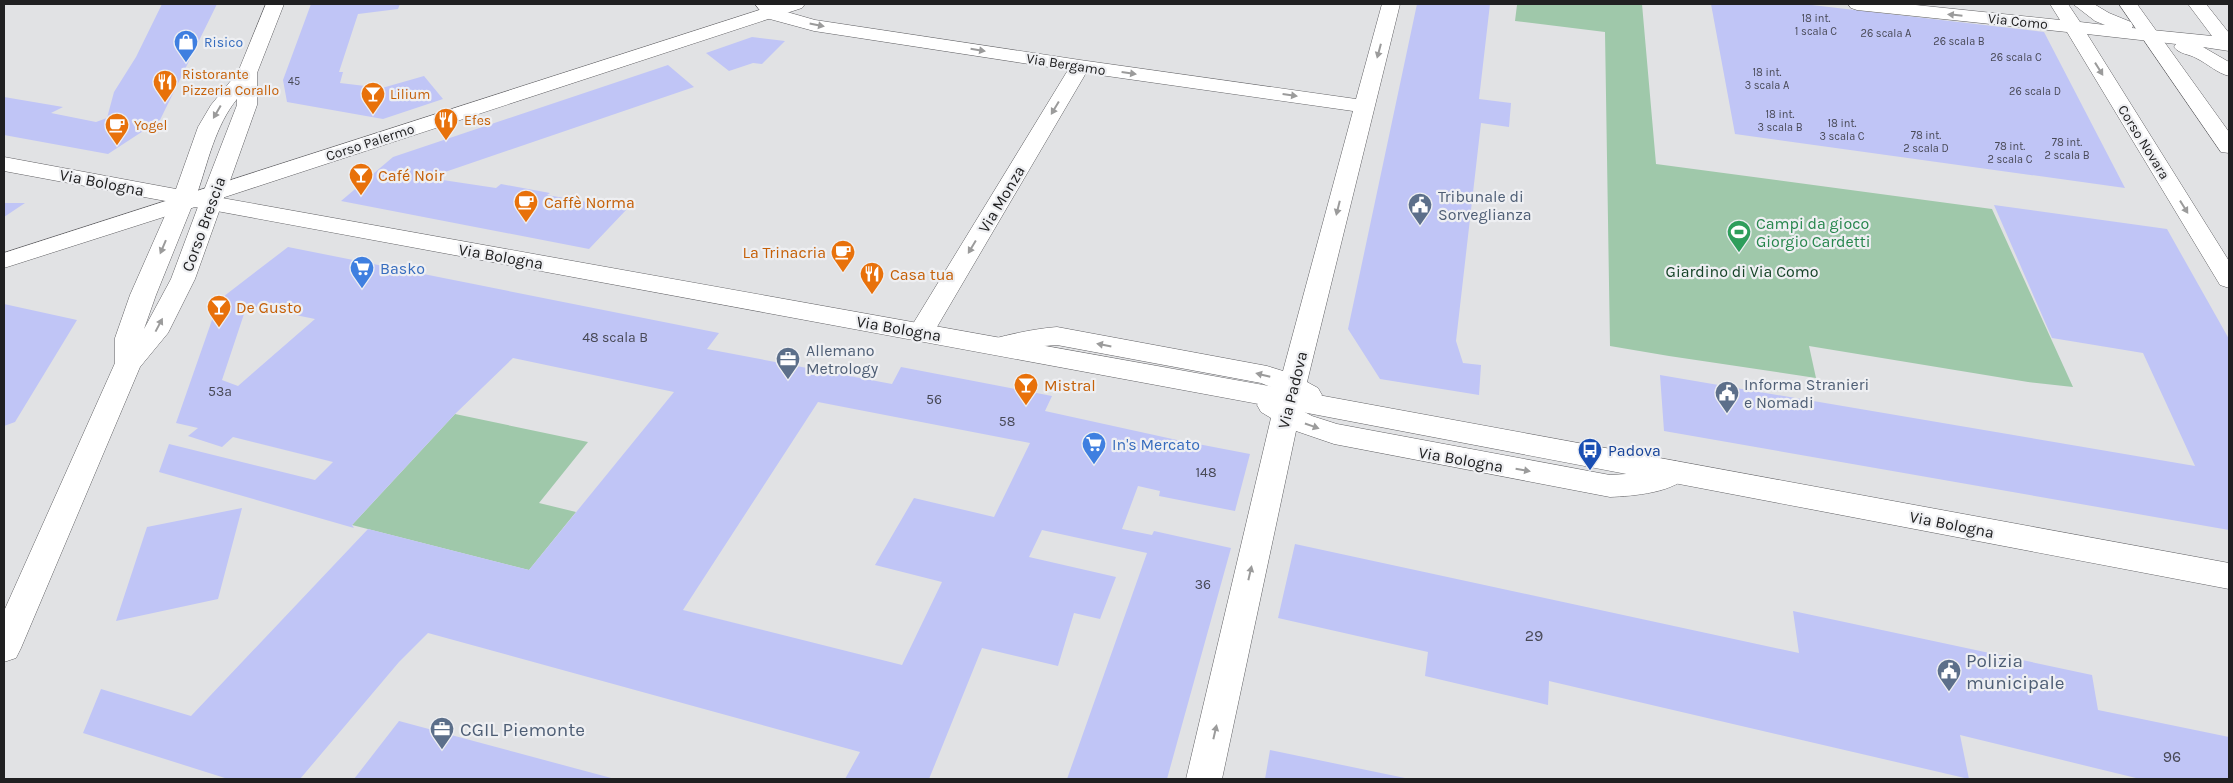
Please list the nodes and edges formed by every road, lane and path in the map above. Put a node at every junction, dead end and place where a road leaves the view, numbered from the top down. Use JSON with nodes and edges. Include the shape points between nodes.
{"nodes":[{"id":1,"x":275,"y":4,"type":"edge"},
{"id":2,"x":794,"y":4,"type":"edge"},
{"id":3,"x":1391,"y":4,"type":"edge"},
{"id":4,"x":1856,"y":4,"type":"edge"},
{"id":5,"x":2059,"y":4,"type":"edge"},
{"id":6,"x":2082,"y":4,"type":"edge"},
{"id":7,"x":2128,"y":4,"type":"edge"},
{"id":8,"x":2197,"y":4,"type":"edge"},
{"id":9,"x":768,"y":8,"type":"edge"},
{"id":10,"x":2074,"y":27,"type":"junction"},
{"id":11,"x":2149,"y":36,"type":"junction"},
{"id":12,"x":2229,"y":45,"type":"edge"},
{"id":13,"x":1080,"y":66,"type":"junction"},
{"id":14,"x":2229,"y":70,"type":"edge"},
{"id":15,"x":247,"y":73,"type":"junction"},
{"id":16,"x":1364,"y":106,"type":"junction"},
{"id":17,"x":2229,"y":147,"type":"edge"},
{"id":18,"x":4,"y":164,"type":"edge"},
{"id":19,"x":196,"y":198,"type":"junction"},
{"id":20,"x":4,"y":260,"type":"edge"},
{"id":21,"x":2229,"y":280,"type":"edge"},
{"id":22,"x":921,"y":332,"type":"junction"},
{"id":23,"x":998,"y":346,"type":"junction"},
{"id":24,"x":1292,"y":391,"type":"junction"},
{"id":25,"x":1675,"y":472,"type":"junction"},
{"id":26,"x":2229,"y":576,"type":"edge"},
{"id":27,"x":4,"y":648,"type":"edge"},
{"id":28,"x":1204,"y":779,"type":"edge"}],
"edges":[{"from":1,"to":15,"type":"street","name":"Corso Brescia"},
{"from":2,"to":9,"type":"street","name":"Corso Palermo"},
{"from":3,"to":16,"type":"street","name":"Via Padova","one_way":true},
{"from":10,"to":4,"type":"street","name":"Via Como","one_way":true},
{"from":5,"to":10,"type":"street","name":"Corso Novara"},
{"from":6,"to":11,"type":"street","via":[[2102,17]]},
{"from":7,"to":11,"type":"street"},
{"from":8,"to":12,"type":"street"},
{"from":9,"to":13,"type":"street","name":"Via Bergamo","one_way":true,"via":[[814,25]]},
{"from":9,"to":19,"type":"street","name":"Corso Palermo"},
{"from":10,"to":11,"type":"street","name":"Via Como"},
{"from":10,"to":21,"type":"street","name":"Corso Novara","one_way":true},
{"from":11,"to":12,"type":"street"},
{"from":11,"to":14,"type":"street","via":[[2202,53]]},
{"from":11,"to":17,"type":"street"},
{"from":13,"to":16,"type":"street","name":"Via Bergamo","one_way":true},
{"from":13,"to":22,"type":"street","name":"Via Monza","one_way":true},
{"from":15,"to":19,"type":"street","name":"Corso Brescia","via":[[247,105]]},
{"from":15,"to":19,"type":"street","name":"Corso Brescia","one_way":true,"via":[[218,108]]},
{"from":16,"to":24,"type":"street","name":"Via Padova","one_way":true},
{"from":18,"to":19,"type":"street","name":"Via Bologna"},
{"from":19,"to":20,"type":"street","name":"Corso Palermo"},
{"from":19,"to":22,"type":"street","name":"Via Bologna"},
{"from":19,"to":27,"type":"street","name":"Corso Brescia","via":[[178,290],[155,333],[128,363]]},
{"from":22,"to":23,"type":"street","name":"Via Bologna"},
{"from":23,"to":24,"type":"street","name":"Via Bologna","via":[[1255,393]]},
{"from":24,"to":23,"type":"street","name":"Via Bologna","one_way":true,"via":[[1267,376],[1057,336]]},
{"from":24,"to":25,"type":"street","name":"Via Bologna","via":[[1322,406]]},
{"from":24,"to":25,"type":"street","name":"Via Bologna","one_way":true,"via":[[1334,434],[1372,443],[1610,486],[1644,484]]},
{"from":28,"to":24,"type":"street","name":"Via Padova","one_way":true},
{"from":25,"to":26,"type":"street","name":"Via Bologna"}]}
